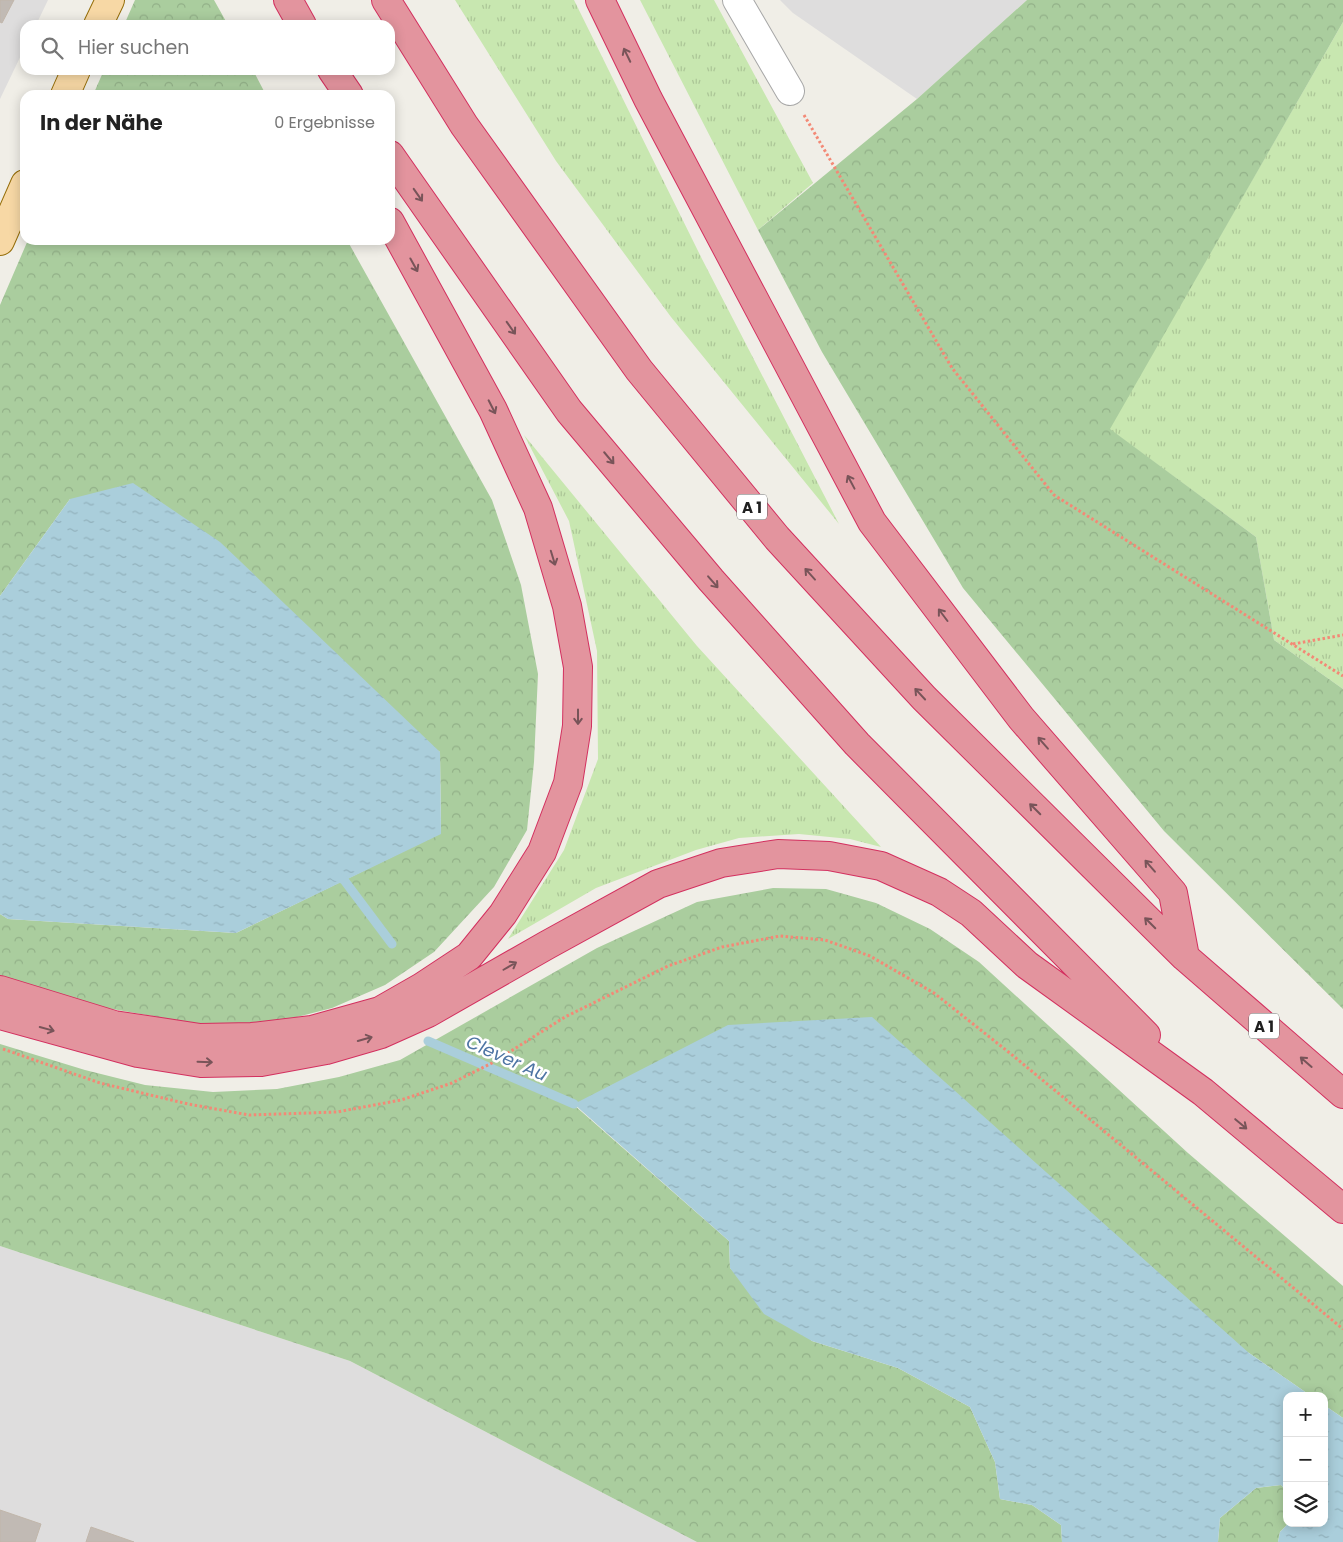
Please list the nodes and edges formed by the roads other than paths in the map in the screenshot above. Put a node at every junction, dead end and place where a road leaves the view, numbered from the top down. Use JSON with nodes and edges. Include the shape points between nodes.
{"nodes":[{"id":1,"x":110,"y":0,"type":"edge"},
{"id":2,"x":288,"y":0,"type":"edge"},
{"id":3,"x":386,"y":0,"type":"edge"},
{"id":4,"x":600,"y":0,"type":"edge"},
{"id":5,"x":737,"y":0,"type":"edge"},
{"id":6,"x":100,"y":20,"type":"edge"},
{"id":7,"x":299,"y":20,"type":"edge"},
{"id":8,"x":74,"y":75,"type":"edge"},
{"id":9,"x":325,"y":75,"type":"edge"},
{"id":10,"x":335,"y":75,"type":"edge"},
{"id":11,"x":67,"y":90,"type":"edge"},
{"id":12,"x":331,"y":90,"type":"edge"},
{"id":13,"x":346,"y":90,"type":"edge"},
{"id":14,"x":790,"y":91,"type":"road end"},
{"id":15,"x":395,"y":162,"type":"edge"},
{"id":16,"x":20,"y":195,"type":"edge"},
{"id":17,"x":395,"y":231,"type":"edge"},
{"id":18,"x":0,"y":241,"type":"edge"},
{"id":19,"x":1185,"y":957,"type":"junction"},
{"id":20,"x":0,"y":990,"type":"edge"},
{"id":21,"x":0,"y":1016,"type":"edge"},
{"id":22,"x":1203,"y":1092,"type":"junction"},
{"id":23,"x":1343,"y":1094,"type":"edge"},
{"id":24,"x":1343,"y":1209,"type":"edge"}],
"edges":[{"from":1,"to":6,"type":"main road"},
{"from":2,"to":7,"type":"highway"},
{"from":19,"to":3,"type":"highway","number":"A 1","one_way":true,"via":[[924,698],[777,538],[634,362],[464,125]]},
{"from":19,"to":4,"type":"highway","one_way":true,"via":[[1173,892],[1021,718],[872,522],[648,99]]},
{"from":5,"to":14,"type":"street"},
{"from":8,"to":11,"type":"main road"},
{"from":9,"to":12,"type":"highway"},
{"from":10,"to":13,"type":"highway"},
{"from":15,"to":22,"type":"highway","one_way":true,"via":[[569,411],[711,580],[857,744]]},
{"from":16,"to":18,"type":"main road"},
{"from":17,"to":20,"type":"highway","one_way":true,"via":[[498,419],[538,508],[567,606],[578,667],[578,726],[568,784],[542,852],[503,914],[469,956],[380,1010],[312,1030],[252,1038],[200,1038],[114,1025]]},
{"from":23,"to":19,"type":"highway","number":"A 1","one_way":true},
{"from":21,"to":22,"type":"highway","one_way":true,"via":[[138,1054],[201,1063],[260,1062],[326,1050],[381,1034],[428,1013],[658,884],[722,863],[778,854],[829,856],[881,866],[939,892],[971,913],[1027,966]]},
{"from":22,"to":24,"type":"highway","one_way":true}]}
